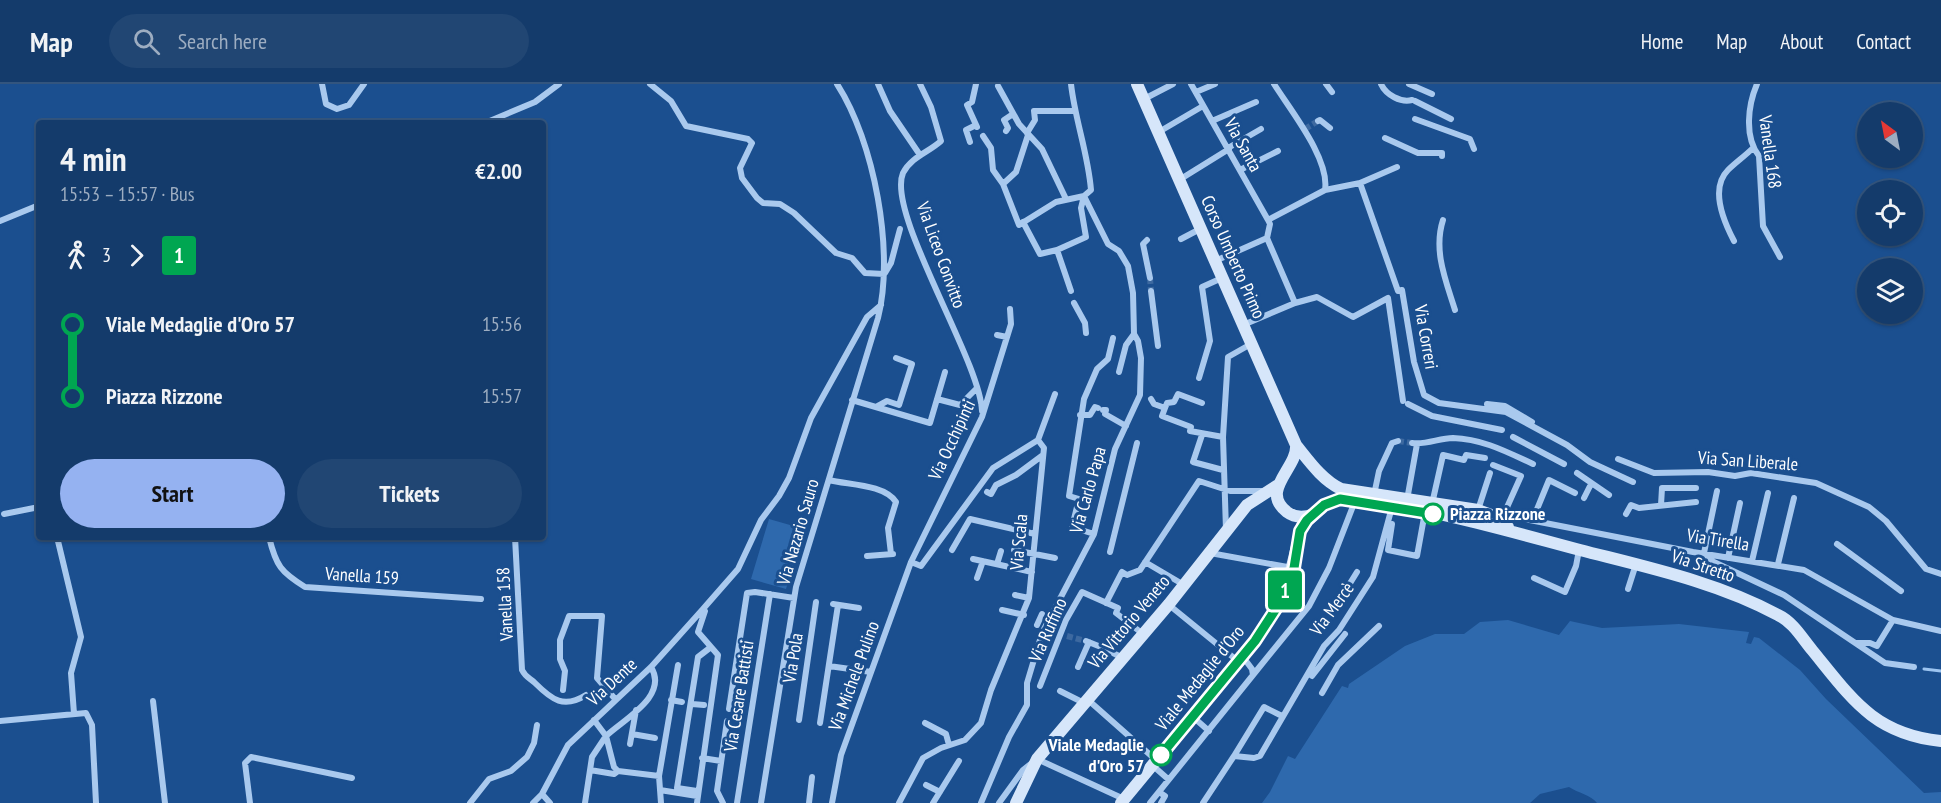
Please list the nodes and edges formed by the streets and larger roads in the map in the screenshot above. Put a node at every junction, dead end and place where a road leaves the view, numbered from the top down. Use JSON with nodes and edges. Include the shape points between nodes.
{"nodes":[{"id":1,"x":322,"y":84,"type":"edge"},
{"id":2,"x":364,"y":84,"type":"edge"},
{"id":3,"x":559,"y":84,"type":"edge"},
{"id":4,"x":650,"y":84,"type":"edge"},
{"id":5,"x":837,"y":84,"type":"edge"},
{"id":6,"x":878,"y":84,"type":"edge"},
{"id":7,"x":920,"y":84,"type":"edge"},
{"id":8,"x":976,"y":84,"type":"edge"},
{"id":9,"x":1071,"y":84,"type":"edge"},
{"id":10,"x":1137,"y":84,"type":"edge"},
{"id":11,"x":1173,"y":84,"type":"edge"},
{"id":12,"x":1191,"y":84,"type":"edge"},
{"id":13,"x":1215,"y":84,"type":"edge"},
{"id":14,"x":1274,"y":84,"type":"edge"},
{"id":15,"x":1326,"y":84,"type":"edge"},
{"id":16,"x":1381,"y":84,"type":"edge"},
{"id":17,"x":1409,"y":84,"type":"edge"},
{"id":18,"x":1757,"y":84,"type":"edge"},
{"id":19,"x":998,"y":86,"type":"dead end"},
{"id":20,"x":1196,"y":92,"type":"junction"},
{"id":21,"x":1332,"y":92,"type":"dead end"},
{"id":22,"x":1432,"y":94,"type":"dead end"},
{"id":23,"x":1143,"y":100,"type":"junction"},
{"id":24,"x":1256,"y":102,"type":"dead end"},
{"id":25,"x":1203,"y":106,"type":"junction"},
{"id":26,"x":1074,"y":111,"type":"junction"},
{"id":27,"x":1013,"y":114,"type":"junction"},
{"id":28,"x":1415,"y":119,"type":"dead end"},
{"id":29,"x":1451,"y":119,"type":"dead end"},
{"id":30,"x":494,"y":120,"type":"edge"},
{"id":31,"x":1212,"y":121,"type":"junction"},
{"id":32,"x":1318,"y":121,"type":"dead end"},
{"id":33,"x":1330,"y":128,"type":"dead end"},
{"id":34,"x":1261,"y":129,"type":"dead end"},
{"id":35,"x":1006,"y":131,"type":"dead end"},
{"id":36,"x":1157,"y":133,"type":"junction"},
{"id":37,"x":1027,"y":134,"type":"junction"},
{"id":38,"x":983,"y":136,"type":"dead end"},
{"id":39,"x":1385,"y":138,"type":"dead end"},
{"id":40,"x":970,"y":142,"type":"dead end"},
{"id":41,"x":1753,"y":148,"type":"junction"},
{"id":42,"x":1229,"y":149,"type":"junction"},
{"id":43,"x":1473,"y":149,"type":"dead end"},
{"id":44,"x":1278,"y":151,"type":"dead end"},
{"id":45,"x":920,"y":155,"type":"junction"},
{"id":46,"x":1442,"y":156,"type":"dead end"},
{"id":47,"x":1397,"y":167,"type":"dead end"},
{"id":48,"x":1240,"y":170,"type":"junction"},
{"id":49,"x":1179,"y":180,"type":"junction"},
{"id":50,"x":1360,"y":183,"type":"junction"},
{"id":51,"x":1004,"y":184,"type":"junction"},
{"id":52,"x":1325,"y":190,"type":"junction"},
{"id":53,"x":1084,"y":196,"type":"junction"},
{"id":54,"x":1066,"y":199,"type":"junction"},
{"id":55,"x":36,"y":206,"type":"edge"},
{"id":56,"x":1443,"y":220,"type":"dead end"},
{"id":57,"x":0,"y":221,"type":"edge"},
{"id":58,"x":1023,"y":222,"type":"junction"},
{"id":59,"x":1269,"y":222,"type":"junction"},
{"id":60,"x":1200,"y":228,"type":"junction"},
{"id":61,"x":900,"y":229,"type":"dead end"},
{"id":62,"x":1266,"y":238,"type":"junction"},
{"id":63,"x":1181,"y":239,"type":"dead end"},
{"id":64,"x":1147,"y":240,"type":"dead end"},
{"id":65,"x":1734,"y":241,"type":"dead end"},
{"id":66,"x":1057,"y":250,"type":"junction"},
{"id":67,"x":1780,"y":257,"type":"dead end"},
{"id":68,"x":1215,"y":261,"type":"junction"},
{"id":69,"x":884,"y":274,"type":"junction"},
{"id":70,"x":1149,"y":278,"type":"tunnel mouth"},
{"id":71,"x":1222,"y":279,"type":"junction"},
{"id":72,"x":1071,"y":291,"type":"dead end"},
{"id":73,"x":1151,"y":291,"type":"tunnel mouth"},
{"id":74,"x":1074,"y":303,"type":"dead end"},
{"id":75,"x":1295,"y":303,"type":"junction"},
{"id":76,"x":881,"y":305,"type":"junction"},
{"id":77,"x":1010,"y":309,"type":"dead end"},
{"id":78,"x":1455,"y":310,"type":"dead end"},
{"id":79,"x":1243,"y":325,"type":"junction"},
{"id":80,"x":1086,"y":333,"type":"dead end"},
{"id":81,"x":1134,"y":334,"type":"junction"},
{"id":82,"x":997,"y":335,"type":"dead end"},
{"id":83,"x":1007,"y":337,"type":"junction"},
{"id":84,"x":1113,"y":338,"type":"dead end"},
{"id":85,"x":1251,"y":344,"type":"junction"},
{"id":86,"x":1158,"y":346,"type":"dead end"},
{"id":87,"x":896,"y":358,"type":"dead end"},
{"id":88,"x":945,"y":372,"type":"dead end"},
{"id":89,"x":1119,"y":372,"type":"dead end"},
{"id":90,"x":1199,"y":378,"type":"dead end"},
{"id":91,"x":977,"y":388,"type":"junction"},
{"id":92,"x":1055,"y":394,"type":"dead end"},
{"id":93,"x":937,"y":399,"type":"junction"},
{"id":94,"x":1151,"y":399,"type":"dead end"},
{"id":95,"x":852,"y":400,"type":"junction"},
{"id":96,"x":1202,"y":403,"type":"dead end"},
{"id":97,"x":1487,"y":404,"type":"dead end"},
{"id":98,"x":876,"y":407,"type":"junction"},
{"id":99,"x":1165,"y":408,"type":"junction"},
{"id":100,"x":1080,"y":415,"type":"junction"},
{"id":101,"x":982,"y":417,"type":"junction"},
{"id":102,"x":1531,"y":425,"type":"junction"},
{"id":103,"x":1126,"y":426,"type":"junction"},
{"id":104,"x":1502,"y":430,"type":"dead end"},
{"id":105,"x":1202,"y":435,"type":"junction"},
{"id":106,"x":1223,"y":437,"type":"junction"},
{"id":107,"x":1513,"y":437,"type":"dead end"},
{"id":108,"x":1038,"y":440,"type":"junction"},
{"id":109,"x":1397,"y":441,"type":"dead end"},
{"id":110,"x":1137,"y":443,"type":"dead end"},
{"id":111,"x":1296,"y":445,"type":"junction"},
{"id":112,"x":1043,"y":455,"type":"junction"},
{"id":113,"x":1485,"y":458,"type":"dead end"},
{"id":114,"x":1618,"y":459,"type":"dead end"},
{"id":115,"x":1533,"y":464,"type":"dead end"},
{"id":116,"x":1564,"y":464,"type":"dead end"},
{"id":117,"x":1493,"y":465,"type":"dead end"},
{"id":118,"x":1223,"y":470,"type":"junction"},
{"id":119,"x":1285,"y":473,"type":"junction"},
{"id":120,"x":1490,"y":473,"type":"dead end"},
{"id":121,"x":1577,"y":473,"type":"dead end"},
{"id":122,"x":1322,"y":475,"type":"junction"},
{"id":123,"x":829,"y":480,"type":"junction"},
{"id":124,"x":1634,"y":482,"type":"dead end"},
{"id":125,"x":1591,"y":484,"type":"junction"},
{"id":126,"x":1272,"y":488,"type":"junction"},
{"id":127,"x":1224,"y":489,"type":"junction"},
{"id":128,"x":1696,"y":489,"type":"dead end"},
{"id":129,"x":1375,"y":491,"type":"junction"},
{"id":130,"x":1717,"y":491,"type":"dead end"},
{"id":131,"x":987,"y":492,"type":"dead end"},
{"id":132,"x":1575,"y":493,"type":"dead end"},
{"id":133,"x":1768,"y":493,"type":"dead end"},
{"id":134,"x":1609,"y":495,"type":"dead end"},
{"id":135,"x":1407,"y":496,"type":"junction"},
{"id":136,"x":1584,"y":498,"type":"dead end"},
{"id":137,"x":1794,"y":498,"type":"dead end"},
{"id":138,"x":1355,"y":501,"type":"junction"},
{"id":139,"x":1696,"y":502,"type":"dead end"},
{"id":140,"x":1740,"y":503,"type":"dead end"},
{"id":141,"x":1430,"y":504,"type":"junction"},
{"id":142,"x":1324,"y":505,"type":"junction"},
{"id":143,"x":1661,"y":505,"type":"junction"},
{"id":144,"x":36,"y":508,"type":"edge"},
{"id":145,"x":1391,"y":512,"type":"junction"},
{"id":146,"x":4,"y":514,"type":"dead end"},
{"id":147,"x":1314,"y":514,"type":"junction"},
{"id":148,"x":1626,"y":514,"type":"dead end"},
{"id":149,"x":1499,"y":515,"type":"junction"},
{"id":150,"x":1477,"y":516,"type":"junction"},
{"id":151,"x":1533,"y":519,"type":"junction"},
{"id":152,"x":1226,"y":531,"type":"junction"},
{"id":153,"x":1515,"y":532,"type":"junction"},
{"id":154,"x":1035,"y":534,"type":"junction"},
{"id":155,"x":1094,"y":534,"type":"junction"},
{"id":156,"x":58,"y":540,"type":"edge"},
{"id":157,"x":270,"y":540,"type":"edge"},
{"id":158,"x":515,"y":540,"type":"edge"},
{"id":159,"x":1837,"y":544,"type":"dead end"},
{"id":160,"x":952,"y":549,"type":"dead end"},
{"id":161,"x":1579,"y":549,"type":"junction"},
{"id":162,"x":1014,"y":550,"type":"dead end"},
{"id":163,"x":1001,"y":551,"type":"dead end"},
{"id":164,"x":1110,"y":552,"type":"dead end"},
{"id":165,"x":1693,"y":552,"type":"junction"},
{"id":166,"x":1210,"y":553,"type":"junction"},
{"id":167,"x":1033,"y":554,"type":"junction"},
{"id":168,"x":1704,"y":554,"type":"junction"},
{"id":169,"x":867,"y":556,"type":"dead end"},
{"id":170,"x":1055,"y":558,"type":"dead end"},
{"id":171,"x":1728,"y":558,"type":"junction"},
{"id":172,"x":973,"y":559,"type":"dead end"},
{"id":173,"x":983,"y":561,"type":"junction"},
{"id":174,"x":1752,"y":561,"type":"junction"},
{"id":175,"x":911,"y":562,"type":"junction"},
{"id":176,"x":1145,"y":562,"type":"junction"},
{"id":177,"x":997,"y":564,"type":"junction"},
{"id":178,"x":1636,"y":564,"type":"junction"},
{"id":179,"x":1778,"y":564,"type":"junction"},
{"id":180,"x":1340,"y":567,"type":"dead end"},
{"id":181,"x":1294,"y":568,"type":"junction"},
{"id":182,"x":1329,"y":568,"type":"junction"},
{"id":183,"x":1032,"y":572,"type":"junction"},
{"id":184,"x":1357,"y":572,"type":"dead end"},
{"id":185,"x":1941,"y":574,"type":"edge"},
{"id":186,"x":977,"y":578,"type":"dead end"},
{"id":187,"x":1534,"y":578,"type":"dead end"},
{"id":188,"x":1184,"y":585,"type":"junction"},
{"id":189,"x":1628,"y":588,"type":"dead end"},
{"id":190,"x":1901,"y":591,"type":"dead end"},
{"id":191,"x":770,"y":594,"type":"junction"},
{"id":192,"x":1015,"y":595,"type":"dead end"},
{"id":193,"x":794,"y":598,"type":"junction"},
{"id":194,"x":1029,"y":598,"type":"junction"},
{"id":195,"x":481,"y":599,"type":"dead end"},
{"id":196,"x":816,"y":602,"type":"dead end"},
{"id":197,"x":1106,"y":603,"type":"junction"},
{"id":198,"x":1168,"y":604,"type":"junction"},
{"id":199,"x":859,"y":608,"type":"dead end"},
{"id":200,"x":703,"y":609,"type":"junction"},
{"id":201,"x":1002,"y":610,"type":"dead end"},
{"id":202,"x":1042,"y":614,"type":"dead end"},
{"id":203,"x":1331,"y":614,"type":"dead end"},
{"id":204,"x":1024,"y":615,"type":"junction"},
{"id":205,"x":1893,"y":620,"type":"junction"},
{"id":206,"x":1037,"y":625,"type":"dead end"},
{"id":207,"x":1379,"y":626,"type":"dead end"},
{"id":208,"x":1941,"y":631,"type":"edge"},
{"id":209,"x":1143,"y":634,"type":"junction"},
{"id":210,"x":1345,"y":634,"type":"dead end"},
{"id":211,"x":1856,"y":643,"type":"junction"},
{"id":212,"x":711,"y":647,"type":"junction"},
{"id":213,"x":1123,"y":657,"type":"junction"},
{"id":214,"x":1241,"y":660,"type":"junction"},
{"id":215,"x":678,"y":665,"type":"dead end"},
{"id":216,"x":829,"y":666,"type":"junction"},
{"id":217,"x":651,"y":667,"type":"junction"},
{"id":218,"x":1078,"y":667,"type":"dead end"},
{"id":219,"x":1914,"y":667,"type":"dead end"},
{"id":220,"x":871,"y":672,"type":"junction"},
{"id":221,"x":1253,"y":675,"type":"junction"},
{"id":222,"x":1312,"y":676,"type":"dead end"},
{"id":223,"x":1040,"y":686,"type":"dead end"},
{"id":224,"x":563,"y":690,"type":"dead end"},
{"id":225,"x":1060,"y":690,"type":"dead end"},
{"id":226,"x":1322,"y":693,"type":"dead end"},
{"id":227,"x":586,"y":695,"type":"dead end"},
{"id":228,"x":616,"y":700,"type":"junction"},
{"id":229,"x":671,"y":700,"type":"junction"},
{"id":230,"x":153,"y":701,"type":"dead end"},
{"id":231,"x":1086,"y":701,"type":"junction"},
{"id":232,"x":682,"y":702,"type":"dead end"},
{"id":233,"x":692,"y":704,"type":"junction"},
{"id":234,"x":704,"y":705,"type":"dead end"},
{"id":235,"x":729,"y":709,"type":"dead end"},
{"id":236,"x":636,"y":710,"type":"junction"},
{"id":237,"x":74,"y":714,"type":"junction"},
{"id":238,"x":1283,"y":714,"type":"junction"},
{"id":239,"x":1193,"y":717,"type":"junction"},
{"id":240,"x":0,"y":720,"type":"edge"},
{"id":241,"x":594,"y":720,"type":"junction"},
{"id":242,"x":799,"y":720,"type":"dead end"},
{"id":243,"x":727,"y":721,"type":"dead end"},
{"id":244,"x":820,"y":723,"type":"dead end"},
{"id":245,"x":925,"y":723,"type":"dead end"},
{"id":246,"x":537,"y":725,"type":"dead end"},
{"id":247,"x":1209,"y":730,"type":"junction"},
{"id":248,"x":632,"y":734,"type":"junction"},
{"id":249,"x":606,"y":736,"type":"junction"},
{"id":250,"x":655,"y":738,"type":"dead end"},
{"id":251,"x":1941,"y":741,"type":"edge"},
{"id":252,"x":630,"y":744,"type":"dead end"},
{"id":253,"x":949,"y":745,"type":"junction"},
{"id":254,"x":1234,"y":756,"type":"junction"},
{"id":255,"x":702,"y":758,"type":"junction"},
{"id":256,"x":1037,"y":759,"type":"junction"},
{"id":257,"x":721,"y":761,"type":"junction"},
{"id":258,"x":959,"y":761,"type":"dead end"},
{"id":259,"x":1154,"y":763,"type":"junction"},
{"id":260,"x":590,"y":770,"type":"junction"},
{"id":261,"x":618,"y":771,"type":"junction"},
{"id":262,"x":659,"y":776,"type":"junction"},
{"id":263,"x":812,"y":777,"type":"dead end"},
{"id":264,"x":352,"y":778,"type":"dead end"},
{"id":265,"x":1168,"y":779,"type":"junction"},
{"id":266,"x":926,"y":785,"type":"dead end"},
{"id":267,"x":660,"y":790,"type":"junction"},
{"id":268,"x":940,"y":792,"type":"junction"},
{"id":269,"x":1159,"y":792,"type":"junction"},
{"id":270,"x":542,"y":794,"type":"junction"},
{"id":271,"x":697,"y":797,"type":"edge"},
{"id":272,"x":1122,"y":801,"type":"edge"},
{"id":273,"x":96,"y":803,"type":"edge"},
{"id":274,"x":165,"y":803,"type":"edge"},
{"id":275,"x":250,"y":803,"type":"edge"},
{"id":276,"x":470,"y":803,"type":"edge"},
{"id":277,"x":533,"y":803,"type":"edge"},
{"id":278,"x":550,"y":803,"type":"edge"},
{"id":279,"x":585,"y":803,"type":"edge"},
{"id":280,"x":661,"y":803,"type":"edge"},
{"id":281,"x":723,"y":803,"type":"edge"},
{"id":282,"x":737,"y":803,"type":"edge"},
{"id":283,"x":761,"y":803,"type":"edge"},
{"id":284,"x":809,"y":803,"type":"edge"},
{"id":285,"x":832,"y":803,"type":"edge"},
{"id":286,"x":899,"y":803,"type":"edge"},
{"id":287,"x":933,"y":803,"type":"edge"},
{"id":288,"x":981,"y":803,"type":"edge"},
{"id":289,"x":999,"y":803,"type":"edge"},
{"id":290,"x":1016,"y":803,"type":"edge"},
{"id":291,"x":1150,"y":803,"type":"edge"},
{"id":292,"x":1161,"y":803,"type":"edge"},
{"id":293,"x":1203,"y":803,"type":"edge"}],
"edges":[{"from":1,"to":2,"type":"street","via":[[327,104],[337,109],[349,105]]},
{"from":3,"to":30,"type":"street","via":[[535,102]]},
{"from":4,"to":69,"type":"street","via":[[670,101],[686,126],[752,143],[740,168],[742,178],[763,202],[780,204],[794,213],[836,254],[852,258],[865,273]]},
{"from":5,"to":69,"type":"street","via":[[872,162]]},
{"from":6,"to":45,"type":"street","via":[[890,111]]},
{"from":7,"to":45,"type":"street","name":"Via Liceo Convitto","via":[[941,141]]},
{"from":8,"to":40,"type":"street","via":[[972,102],[967,105],[976,126],[966,130]]},
{"from":9,"to":26,"type":"street"},
{"from":10,"to":23,"type":"street","name":"Corso Umberto Primo"},
{"from":11,"to":23,"type":"street"},
{"from":12,"to":20,"type":"street","name":"Via Santa"},
{"from":13,"to":20,"type":"street"},
{"from":14,"to":52,"type":"street","via":[[1322,163]]},
{"from":15,"to":21,"type":"street"},
{"from":16,"to":29,"type":"street","via":[[1396,98],[1413,101]]},
{"from":17,"to":22,"type":"street"},
{"from":18,"to":41,"type":"street","name":"Vanella 168","via":[[1749,109]]},
{"from":19,"to":27,"type":"street"},
{"from":20,"to":25,"type":"street","name":"Via Santa"},
{"from":23,"to":36,"type":"street","name":"Corso Umberto Primo"},
{"from":24,"to":31,"type":"street"},
{"from":25,"to":31,"type":"street","name":"Via Santa"},
{"from":25,"to":36,"type":"street"},
{"from":26,"to":37,"type":"street","via":[[1034,111],[1035,120]]},
{"from":26,"to":53,"type":"street","via":[[1088,160],[1091,190]]},
{"from":27,"to":35,"type":"street","via":[[1004,120]]},
{"from":27,"to":37,"type":"street"},
{"from":28,"to":43,"type":"street","via":[[1470,139]]},
{"from":31,"to":42,"type":"street","name":"Via Santa"},
{"from":32,"to":33,"type":"street"},
{"from":34,"to":42,"type":"street"},
{"from":36,"to":49,"type":"street","name":"Corso Umberto Primo"},
{"from":37,"to":51,"type":"street","via":[[1016,172]]},
{"from":37,"to":54,"type":"street","via":[[1042,149]]},
{"from":38,"to":51,"type":"street","via":[[991,147],[993,170]]},
{"from":39,"to":46,"type":"street","via":[[1418,153]]},
{"from":41,"to":65,"type":"street","via":[[1726,172],[1719,190],[1721,216]]},
{"from":41,"to":67,"type":"street","name":"Vanella 168","via":[[1759,156],[1763,226]]},
{"from":42,"to":48,"type":"street","name":"Via Santa"},
{"from":42,"to":49,"type":"street"},
{"from":44,"to":48,"type":"street"},
{"from":45,"to":91,"type":"street","name":"Via Liceo Convitto","via":[[901,179],[907,212]]},
{"from":47,"to":50,"type":"street"},
{"from":48,"to":59,"type":"street","name":"Via Santa"},
{"from":49,"to":60,"type":"street","name":"Corso Umberto Primo"},
{"from":50,"to":52,"type":"street"},
{"from":50,"to":102,"type":"street","name":"Via Correri","via":[[1398,291],[1402,290],[1414,362],[1424,394],[1439,403],[1506,412]]},
{"from":51,"to":58,"type":"street","via":[[1014,218],[1019,225]]},
{"from":52,"to":59,"type":"street"},
{"from":53,"to":54,"type":"street"},
{"from":53,"to":66,"type":"street","via":[[1083,239]]},
{"from":53,"to":81,"type":"street","name":"Via Carlo Papa","via":[[1111,249],[1119,251],[1128,266]]},
{"from":54,"to":58,"type":"street"},
{"from":55,"to":57,"type":"street"},
{"from":56,"to":78,"type":"street","via":[[1438,249]]},
{"from":58,"to":66,"type":"street","via":[[1040,254]]},
{"from":59,"to":62,"type":"street"},
{"from":60,"to":63,"type":"street"},
{"from":60,"to":68,"type":"street","name":"Corso Umberto Primo"},
{"from":61,"to":69,"type":"street"},
{"from":62,"to":68,"type":"street"},
{"from":62,"to":75,"type":"street"},
{"from":64,"to":70,"type":"street","via":[[1143,244]]},
{"from":66,"to":72,"type":"street"},
{"from":68,"to":71,"type":"street","name":"Corso Umberto Primo"},
{"from":69,"to":76,"type":"street","name":"Via Nazario Sauro"},
{"from":71,"to":79,"type":"street","name":"Corso Umberto Primo"},
{"from":71,"to":90,"type":"street","via":[[1202,286],[1210,341]]},
{"from":73,"to":86,"type":"street"},
{"from":74,"to":80,"type":"street"},
{"from":75,"to":79,"type":"street"},
{"from":75,"to":104,"type":"street","via":[[1317,297],[1353,317],[1388,298],[1406,403],[1432,416]]},
{"from":76,"to":95,"type":"street","name":"Via Nazario Sauro"},
{"from":76,"to":200,"type":"street","name":"Via Dente","via":[[867,318],[811,418],[789,478],[761,520],[738,569]]},
{"from":77,"to":83,"type":"street","name":"Via Occhipinti"},
{"from":79,"to":85,"type":"street","name":"Corso Umberto Primo"},
{"from":81,"to":89,"type":"street","via":[[1126,345]]},
{"from":81,"to":103,"type":"street","name":"Via Carlo Papa","via":[[1141,358],[1141,387]]},
{"from":82,"to":83,"type":"street"},
{"from":83,"to":101,"type":"street","name":"Via Occhipinti"},
{"from":84,"to":100,"type":"street","via":[[1108,359],[1097,369]]},
{"from":85,"to":106,"type":"street","via":[[1228,357]]},
{"from":85,"to":111,"type":"street","name":"Corso Umberto Primo"},
{"from":87,"to":98,"type":"street","via":[[912,364],[899,405],[887,401]]},
{"from":88,"to":93,"type":"street"},
{"from":91,"to":93,"type":"street","via":[[960,405]]},
{"from":91,"to":101,"type":"street","name":"Via Liceo Convitto"},
{"from":92,"to":108,"type":"street"},
{"from":93,"to":98,"type":"street","via":[[930,423]]},
{"from":94,"to":99,"type":"street"},
{"from":95,"to":98,"type":"street"},
{"from":95,"to":123,"type":"street","name":"Via Nazario Sauro"},
{"from":96,"to":99,"type":"street","via":[[1178,394]]},
{"from":97,"to":102,"type":"street","via":[[1505,406],[1533,421]]},
{"from":99,"to":105,"type":"street","via":[[1162,416]]},
{"from":100,"to":103,"type":"street","via":[[1090,415],[1095,407],[1106,410],[1105,414]]},
{"from":100,"to":155,"type":"street","via":[[1069,496],[1079,499],[1072,526]]},
{"from":101,"to":175,"type":"street","name":"Via Occhipinti"},
{"from":102,"to":124,"type":"street","name":"Via Correri","via":[[1590,462]]},
{"from":103,"to":155,"type":"street","name":"Via Carlo Papa","via":[[1115,449]]},
{"from":105,"to":106,"type":"street"},
{"from":105,"to":118,"type":"street","via":[[1193,462]]},
{"from":106,"to":118,"type":"street"},
{"from":107,"to":116,"type":"street"},
{"from":108,"to":112,"type":"street","name":"Via Scala","via":[[1044,448]]},
{"from":108,"to":175,"type":"street","via":[[993,468],[921,566]]},
{"from":109,"to":129,"type":"street","via":[[1392,443],[1379,471]]},
{"from":110,"to":164,"type":"street"},
{"from":111,"to":119,"type":"street","via":[[1296,456]]},
{"from":111,"to":122,"type":"street","name":"Corso Umberto Primo"},
{"from":112,"to":131,"type":"street","via":[[996,485],[991,494]]},
{"from":112,"to":154,"type":"street","name":"Via Scala"},
{"from":113,"to":141,"type":"street","via":[[1466,455],[1464,460],[1443,455]]},
{"from":114,"to":185,"type":"street","name":"Via San Liberale","via":[[1654,473],[1751,473],[1816,483],[1869,507],[1886,521],[1926,569]]},
{"from":115,"to":135,"type":"street","via":[[1477,440],[1450,438],[1414,443]]},
{"from":117,"to":149,"type":"street","via":[[1521,476]]},
{"from":118,"to":127,"type":"street"},
{"from":119,"to":122,"type":"street","via":[[1298,466],[1313,468]]},
{"from":119,"to":126,"type":"street"},
{"from":120,"to":150,"type":"street"},
{"from":121,"to":125,"type":"street"},
{"from":122,"to":129,"type":"street","via":[[1341,489]]},
{"from":122,"to":142,"type":"street","via":[[1328,489]]},
{"from":123,"to":169,"type":"street","via":[[894,498],[888,528],[892,554]]},
{"from":123,"to":193,"type":"street","name":"Via Nazario Sauro"},
{"from":125,"to":134,"type":"street"},
{"from":125,"to":136,"type":"street"},
{"from":126,"to":127,"type":"street"},
{"from":126,"to":147,"type":"street","via":[[1289,513],[1301,517]]},
{"from":126,"to":152,"type":"street","name":"Via Vittorio Veneto","via":[[1247,505]]},
{"from":127,"to":152,"type":"street"},
{"from":127,"to":176,"type":"street","via":[[1199,481]]},
{"from":128,"to":143,"type":"street","via":[[1662,488]]},
{"from":129,"to":135,"type":"street"},
{"from":130,"to":168,"type":"street"},
{"from":132,"to":151,"type":"street","via":[[1549,480]]},
{"from":133,"to":174,"type":"street"},
{"from":135,"to":141,"type":"street"},
{"from":137,"to":179,"type":"street"},
{"from":138,"to":142,"type":"street","via":[[1340,499]]},
{"from":138,"to":145,"type":"street"},
{"from":138,"to":182,"type":"street"},
{"from":139,"to":143,"type":"street"},
{"from":140,"to":171,"type":"street"},
{"from":141,"to":145,"type":"street"},
{"from":141,"to":145,"type":"street","via":[[1418,554],[1388,550]]},
{"from":141,"to":150,"type":"street"},
{"from":142,"to":147,"type":"street"},
{"from":143,"to":148,"type":"street","via":[[1631,505]]},
{"from":144,"to":146,"type":"street"},
{"from":145,"to":238,"type":"street","name":"Via Mercè","via":[[1373,577],[1324,646]]},
{"from":147,"to":181,"type":"street","name":"Viale Medaglie d'Oro","via":[[1300,531]]},
{"from":149,"to":150,"type":"street"},
{"from":149,"to":151,"type":"street"},
{"from":149,"to":151,"type":"street","name":"Via Tirella"},
{"from":149,"to":153,"type":"street"},
{"from":150,"to":153,"type":"street","name":"Via Stretto"},
{"from":151,"to":165,"type":"street","name":"Via Tirella"},
{"from":152,"to":166,"type":"street","name":"Via Vittorio Veneto"},
{"from":153,"to":161,"type":"street","name":"Via Stretto"},
{"from":154,"to":160,"type":"street","via":[[970,519]]},
{"from":154,"to":167,"type":"street","name":"Via Scala"},
{"from":155,"to":288,"type":"street","name":"Via Carlo Papa","via":[[1042,633],[1027,683],[1027,705]]},
{"from":156,"to":237,"type":"street","via":[[81,637],[71,673]]},
{"from":157,"to":195,"type":"street","name":"Vanella 159","via":[[282,572],[305,587]]},
{"from":158,"to":227,"type":"street","name":"Vanella 158","via":[[525,677],[558,702],[572,702]]},
{"from":159,"to":190,"type":"street"},
{"from":161,"to":178,"type":"street","name":"Via Stretto"},
{"from":161,"to":187,"type":"street","via":[[1565,592]]},
{"from":162,"to":167,"type":"street"},
{"from":163,"to":177,"type":"street"},
{"from":165,"to":168,"type":"street","name":"Via Tirella"},
{"from":165,"to":211,"type":"street","via":[[1784,595]]},
{"from":166,"to":181,"type":"street"},
{"from":166,"to":188,"type":"street","name":"Via Vittorio Veneto"},
{"from":167,"to":170,"type":"street"},
{"from":167,"to":183,"type":"street","name":"Via Scala"},
{"from":168,"to":171,"type":"street","name":"Via Tirella"},
{"from":171,"to":174,"type":"street","name":"Via Tirella"},
{"from":172,"to":173,"type":"street"},
{"from":173,"to":177,"type":"street"},
{"from":173,"to":186,"type":"street"},
{"from":174,"to":179,"type":"street","name":"Via Tirella"},
{"from":175,"to":220,"type":"street","name":"Via Michele Pulino"},
{"from":176,"to":188,"type":"street"},
{"from":176,"to":197,"type":"street","via":[[1140,570],[1122,572]]},
{"from":177,"to":183,"type":"street"},
{"from":178,"to":189,"type":"street"},
{"from":178,"to":251,"type":"street","name":"Via Stretto","via":[[1719,590],[1786,619],[1874,718],[1910,736]]},
{"from":179,"to":205,"type":"street","name":"Via Tirella","via":[[1821,577]]},
{"from":180,"to":182,"type":"street"},
{"from":181,"to":214,"type":"street","name":"Viale Medaglie d'Oro","via":[[1279,604]]},
{"from":182,"to":221,"type":"street","via":[[1309,606]]},
{"from":183,"to":194,"type":"street","name":"Via Scala"},
{"from":184,"to":203,"type":"street"},
{"from":188,"to":198,"type":"street","name":"Via Vittorio Veneto"},
{"from":191,"to":193,"type":"street"},
{"from":191,"to":235,"type":"street","via":[[747,593]]},
{"from":191,"to":282,"type":"street","name":"Via Cesare Battisti"},
{"from":192,"to":194,"type":"street"},
{"from":193,"to":283,"type":"street","name":"Via Nazario Sauro"},
{"from":194,"to":204,"type":"street","name":"Via Scala"},
{"from":196,"to":242,"type":"street","name":"Via Pola"},
{"from":197,"to":209,"type":"street","name":"Via Ruffino","via":[[1118,608],[1116,613]]},
{"from":197,"to":223,"type":"street","name":"Via Ruffino","via":[[1082,592],[1066,620]]},
{"from":198,"to":209,"type":"street","name":"Via Vittorio Veneto"},
{"from":198,"to":214,"type":"street"},
{"from":199,"to":216,"type":"street","via":[[835,604]]},
{"from":200,"to":212,"type":"street","via":[[698,632]]},
{"from":200,"to":217,"type":"street","name":"Via Dente"},
{"from":201,"to":204,"type":"street"},
{"from":202,"to":206,"type":"street"},
{"from":204,"to":253,"type":"street","name":"Via Scala","via":[[981,723],[965,740]]},
{"from":205,"to":208,"type":"street","name":"Via Tirella"},
{"from":205,"to":211,"type":"street","via":[[1877,646]]},
{"from":207,"to":226,"type":"street","via":[[1338,665]]},
{"from":209,"to":213,"type":"street","name":"Via Vittorio Veneto"},
{"from":210,"to":222,"type":"street"},
{"from":211,"to":219,"type":"street","via":[[1886,663]]},
{"from":212,"to":233,"type":"street","via":[[698,657]]},
{"from":212,"to":255,"type":"street","via":[[718,655]]},
{"from":213,"to":218,"type":"street","via":[[1087,642]]},
{"from":213,"to":231,"type":"street","name":"Via Vittorio Veneto"},
{"from":214,"to":221,"type":"street"},
{"from":214,"to":239,"type":"street","name":"Viale Medaglie d'Oro"},
{"from":215,"to":229,"type":"street"},
{"from":216,"to":220,"type":"street"},
{"from":216,"to":244,"type":"street"},
{"from":217,"to":228,"type":"street","name":"Via Dente"},
{"from":217,"to":236,"type":"street","via":[[655,674],[654,692]]},
{"from":220,"to":285,"type":"street","name":"Via Michele Pulino","via":[[841,755]]},
{"from":221,"to":247,"type":"street"},
{"from":224,"to":228,"type":"street","via":[[561,640],[569,616],[602,616],[597,678]]},
{"from":225,"to":231,"type":"street"},
{"from":228,"to":241,"type":"street","name":"Via Dente"},
{"from":229,"to":232,"type":"street"},
{"from":229,"to":262,"type":"street"},
{"from":230,"to":274,"type":"street"},
{"from":231,"to":256,"type":"street","name":"Via Vittorio Veneto"},
{"from":231,"to":259,"type":"street"},
{"from":233,"to":234,"type":"street"},
{"from":233,"to":271,"type":"street","via":[[677,788]]},
{"from":236,"to":248,"type":"street"},
{"from":236,"to":249,"type":"street"},
{"from":237,"to":240,"type":"street"},
{"from":237,"to":273,"type":"street","via":[[86,713],[92,721]]},
{"from":238,"to":254,"type":"street","name":"Via Mercè","via":[[1260,756]]},
{"from":238,"to":254,"type":"street","via":[[1264,707]]},
{"from":239,"to":247,"type":"street"},
{"from":239,"to":259,"type":"street","name":"Viale Medaglie d'Oro"},
{"from":241,"to":249,"type":"street"},
{"from":241,"to":270,"type":"street","name":"Via Dente","via":[[568,745]]},
{"from":243,"to":257,"type":"street"},
{"from":245,"to":253,"type":"street","via":[[946,734]]},
{"from":246,"to":276,"type":"street","via":[[527,757],[511,771],[489,778]]},
{"from":247,"to":265,"type":"street"},
{"from":248,"to":250,"type":"street"},
{"from":248,"to":252,"type":"street"},
{"from":249,"to":260,"type":"street","via":[[592,757]]},
{"from":249,"to":261,"type":"street"},
{"from":253,"to":286,"type":"street","name":"Via Scala","via":[[923,758]]},
{"from":254,"to":293,"type":"street"},
{"from":255,"to":257,"type":"street"},
{"from":255,"to":271,"type":"street"},
{"from":256,"to":272,"type":"street"},
{"from":256,"to":289,"type":"street","name":"Via Vittorio Veneto","via":[[1023,770]]},
{"from":256,"to":290,"type":"street","name":"Via Vittorio Veneto"},
{"from":257,"to":281,"type":"street","via":[[717,791]]},
{"from":258,"to":268,"type":"street"},
{"from":259,"to":265,"type":"street"},
{"from":259,"to":272,"type":"street","name":"Viale Medaglie d'Oro"},
{"from":260,"to":261,"type":"street","via":[[614,774]]},
{"from":260,"to":279,"type":"street"},
{"from":261,"to":262,"type":"street"},
{"from":262,"to":267,"type":"street"},
{"from":263,"to":284,"type":"street"},
{"from":264,"to":275,"type":"street","via":[[251,757],[245,763]]},
{"from":265,"to":269,"type":"street"},
{"from":266,"to":268,"type":"street"},
{"from":267,"to":271,"type":"street"},
{"from":267,"to":280,"type":"street"},
{"from":268,"to":287,"type":"street"},
{"from":269,"to":291,"type":"street"},
{"from":269,"to":292,"type":"street","via":[[1165,796]]},
{"from":270,"to":277,"type":"street","name":"Via Dente"},
{"from":270,"to":278,"type":"street"}]}
